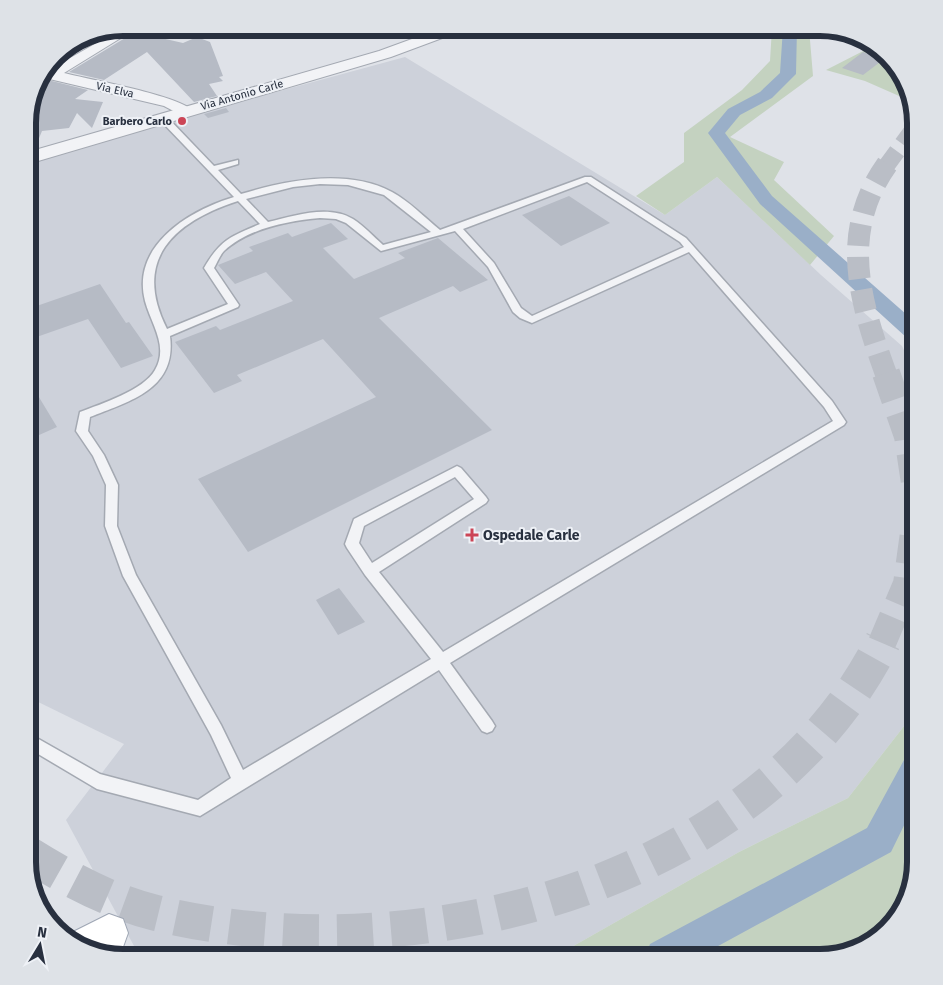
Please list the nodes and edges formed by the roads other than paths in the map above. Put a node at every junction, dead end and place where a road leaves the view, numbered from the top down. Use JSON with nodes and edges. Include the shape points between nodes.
{"nodes":[{"id":1,"x":433,"y":36,"type":"edge"},
{"id":2,"x":114,"y":37,"type":"edge"},
{"id":3,"x":54,"y":70,"type":"edge"},
{"id":4,"x":51,"y":75,"type":"edge"},
{"id":5,"x":186,"y":112,"type":"junction"},
{"id":6,"x":163,"y":118,"type":"junction"},
{"id":7,"x":36,"y":156,"type":"edge"},
{"id":8,"x":235,"y":162,"type":"dead end"},
{"id":9,"x":214,"y":169,"type":"junction"},
{"id":10,"x":240,"y":197,"type":"junction"},
{"id":11,"x":266,"y":226,"type":"junction"},
{"id":12,"x":457,"y":228,"type":"junction"},
{"id":13,"x":438,"y":233,"type":"junction"},
{"id":14,"x":690,"y":248,"type":"junction"},
{"id":15,"x":164,"y":334,"type":"junction"},
{"id":16,"x":370,"y":571,"type":"junction"},
{"id":17,"x":441,"y":661,"type":"junction"},
{"id":18,"x":487,"y":726,"type":"dead end"},
{"id":19,"x":36,"y":745,"type":"edge"},
{"id":20,"x":240,"y":781,"type":"junction"}],
"edges":[{"from":1,"to":5,"type":"street","name":"Via Antonio Carle","via":[[385,54]]},
{"from":2,"to":3,"type":"street"},
{"from":4,"to":5,"type":"street","name":"Via Elva","via":[[169,103]]},
{"from":5,"to":6,"type":"street","name":"Via Antonio Carle"},
{"from":6,"to":7,"type":"street","name":"Via Antonio Carle"},
{"from":6,"to":9,"type":"lane"},
{"from":8,"to":9,"type":"lane"},
{"from":9,"to":10,"type":"lane"},
{"from":10,"to":11,"type":"lane"},
{"from":10,"to":13,"type":"lane","via":[[301,182],[344,182],[389,194]]},
{"from":10,"to":15,"type":"lane","via":[[207,210],[160,245],[150,268],[148,292],[154,315]]},
{"from":11,"to":13,"type":"lane","via":[[298,217],[336,216],[353,224],[381,248]]},
{"from":11,"to":15,"type":"lane","via":[[240,236],[219,250],[209,268],[234,305]]},
{"from":12,"to":13,"type":"lane"},
{"from":12,"to":14,"type":"lane","via":[[588,179],[683,240]]},
{"from":12,"to":14,"type":"lane","via":[[493,267],[506,296],[524,318],[532,320]]},
{"from":14,"to":17,"type":"lane","via":[[828,404],[840,422]]},
{"from":15,"to":20,"type":"lane","via":[[166,346],[159,374],[129,396],[84,416],[82,431],[112,485],[111,526],[130,576],[216,730]]},
{"from":16,"to":16,"type":"lane","via":[[352,544],[359,523],[457,471],[482,500]]},
{"from":16,"to":17,"type":"lane"},
{"from":17,"to":18,"type":"lane"},
{"from":17,"to":20,"type":"lane"},
{"from":19,"to":20,"type":"lane","via":[[97,781],[200,808]]}]}
